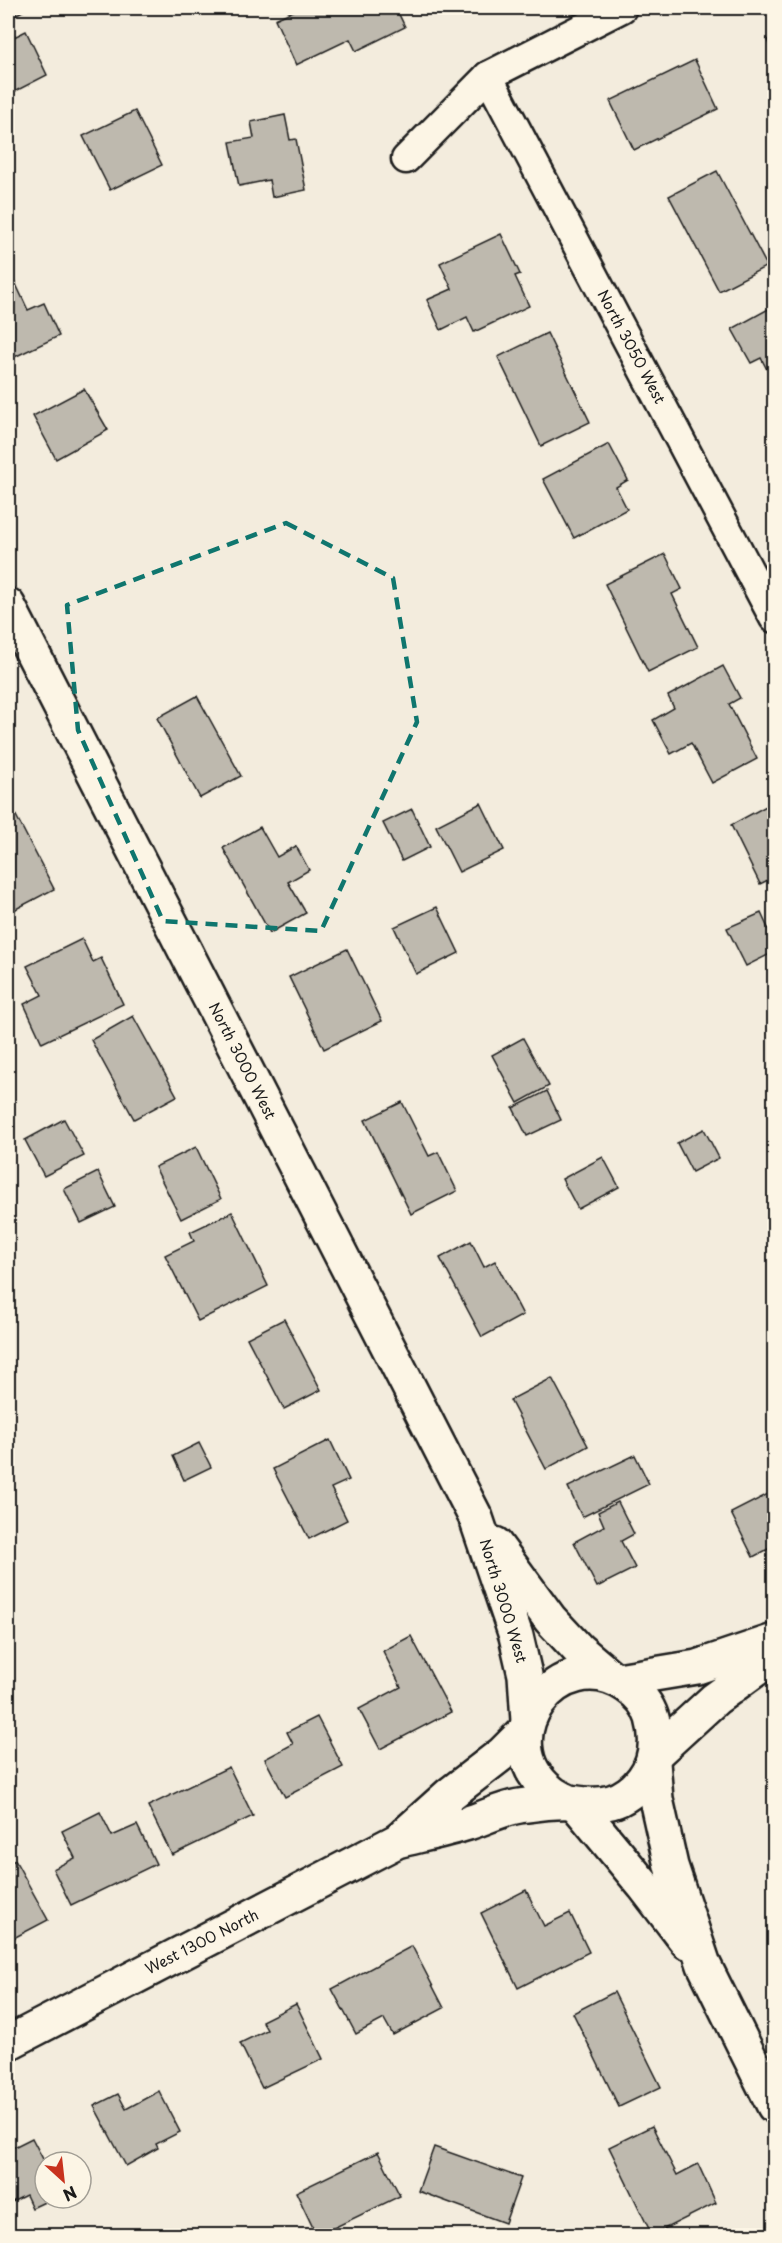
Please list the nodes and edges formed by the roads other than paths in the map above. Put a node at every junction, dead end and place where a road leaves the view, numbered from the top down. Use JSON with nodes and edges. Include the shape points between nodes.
{"nodes":[{"id":1,"x":622,"y":8,"type":"edge"},
{"id":2,"x":488,"y":76,"type":"junction"},
{"id":3,"x":406,"y":159,"type":"dead end"},
{"id":4,"x":8,"y":605,"type":"edge"},
{"id":5,"x":774,"y":618,"type":"edge"},
{"id":6,"x":476,"y":1518,"type":"junction"},
{"id":7,"x":774,"y":1641,"type":"edge"},
{"id":8,"x":774,"y":1656,"type":"edge"},
{"id":9,"x":615,"y":1679,"type":"junction"},
{"id":10,"x":527,"y":1726,"type":"junction"},
{"id":11,"x":654,"y":1758,"type":"junction"},
{"id":12,"x":573,"y":1803,"type":"junction"},
{"id":13,"x":397,"y":1841,"type":"junction"},
{"id":14,"x":704,"y":1965,"type":"junction"},
{"id":15,"x":8,"y":2043,"type":"edge"},
{"id":16,"x":774,"y":2106,"type":"edge"}],
"edges":[{"from":1,"to":2,"type":"street"},
{"from":2,"to":3,"type":"street"},
{"from":2,"to":5,"type":"street","name":"North 3050 West"},
{"from":4,"to":6,"type":"main road","name":"North 3000 West"},
{"from":6,"to":9,"type":"main road","name":"North 3000 West","via":[[550,1619],[578,1649]]},
{"from":6,"to":10,"type":"main road","name":"North 3000 West","via":[[516,1636],[525,1675]]},
{"from":7,"to":9,"type":"main road","via":[[697,1667]]},
{"from":8,"to":11,"type":"main road","via":[[715,1699]]},
{"from":9,"to":10,"type":"main road","via":[[591,1674],[570,1677],[537,1702]]},
{"from":9,"to":11,"type":"main road","via":[[636,1693],[650,1711],[656,1732]]},
{"from":10,"to":12,"type":"main road","via":[[526,1753],[535,1774],[550,1791]]},
{"from":10,"to":13,"type":"main road","name":"West 1300 North","via":[[503,1753]]},
{"from":11,"to":12,"type":"main road","via":[[644,1778],[622,1797],[595,1805]]},
{"from":11,"to":14,"type":"main road","via":[[656,1799],[670,1866]]},
{"from":12,"to":13,"type":"main road","name":"West 1300 North","via":[[517,1806],[467,1824]]},
{"from":12,"to":14,"type":"main road","via":[[644,1886]]},
{"from":13,"to":15,"type":"main road","name":"West 1300 North"},
{"from":14,"to":16,"type":"main road"}]}
